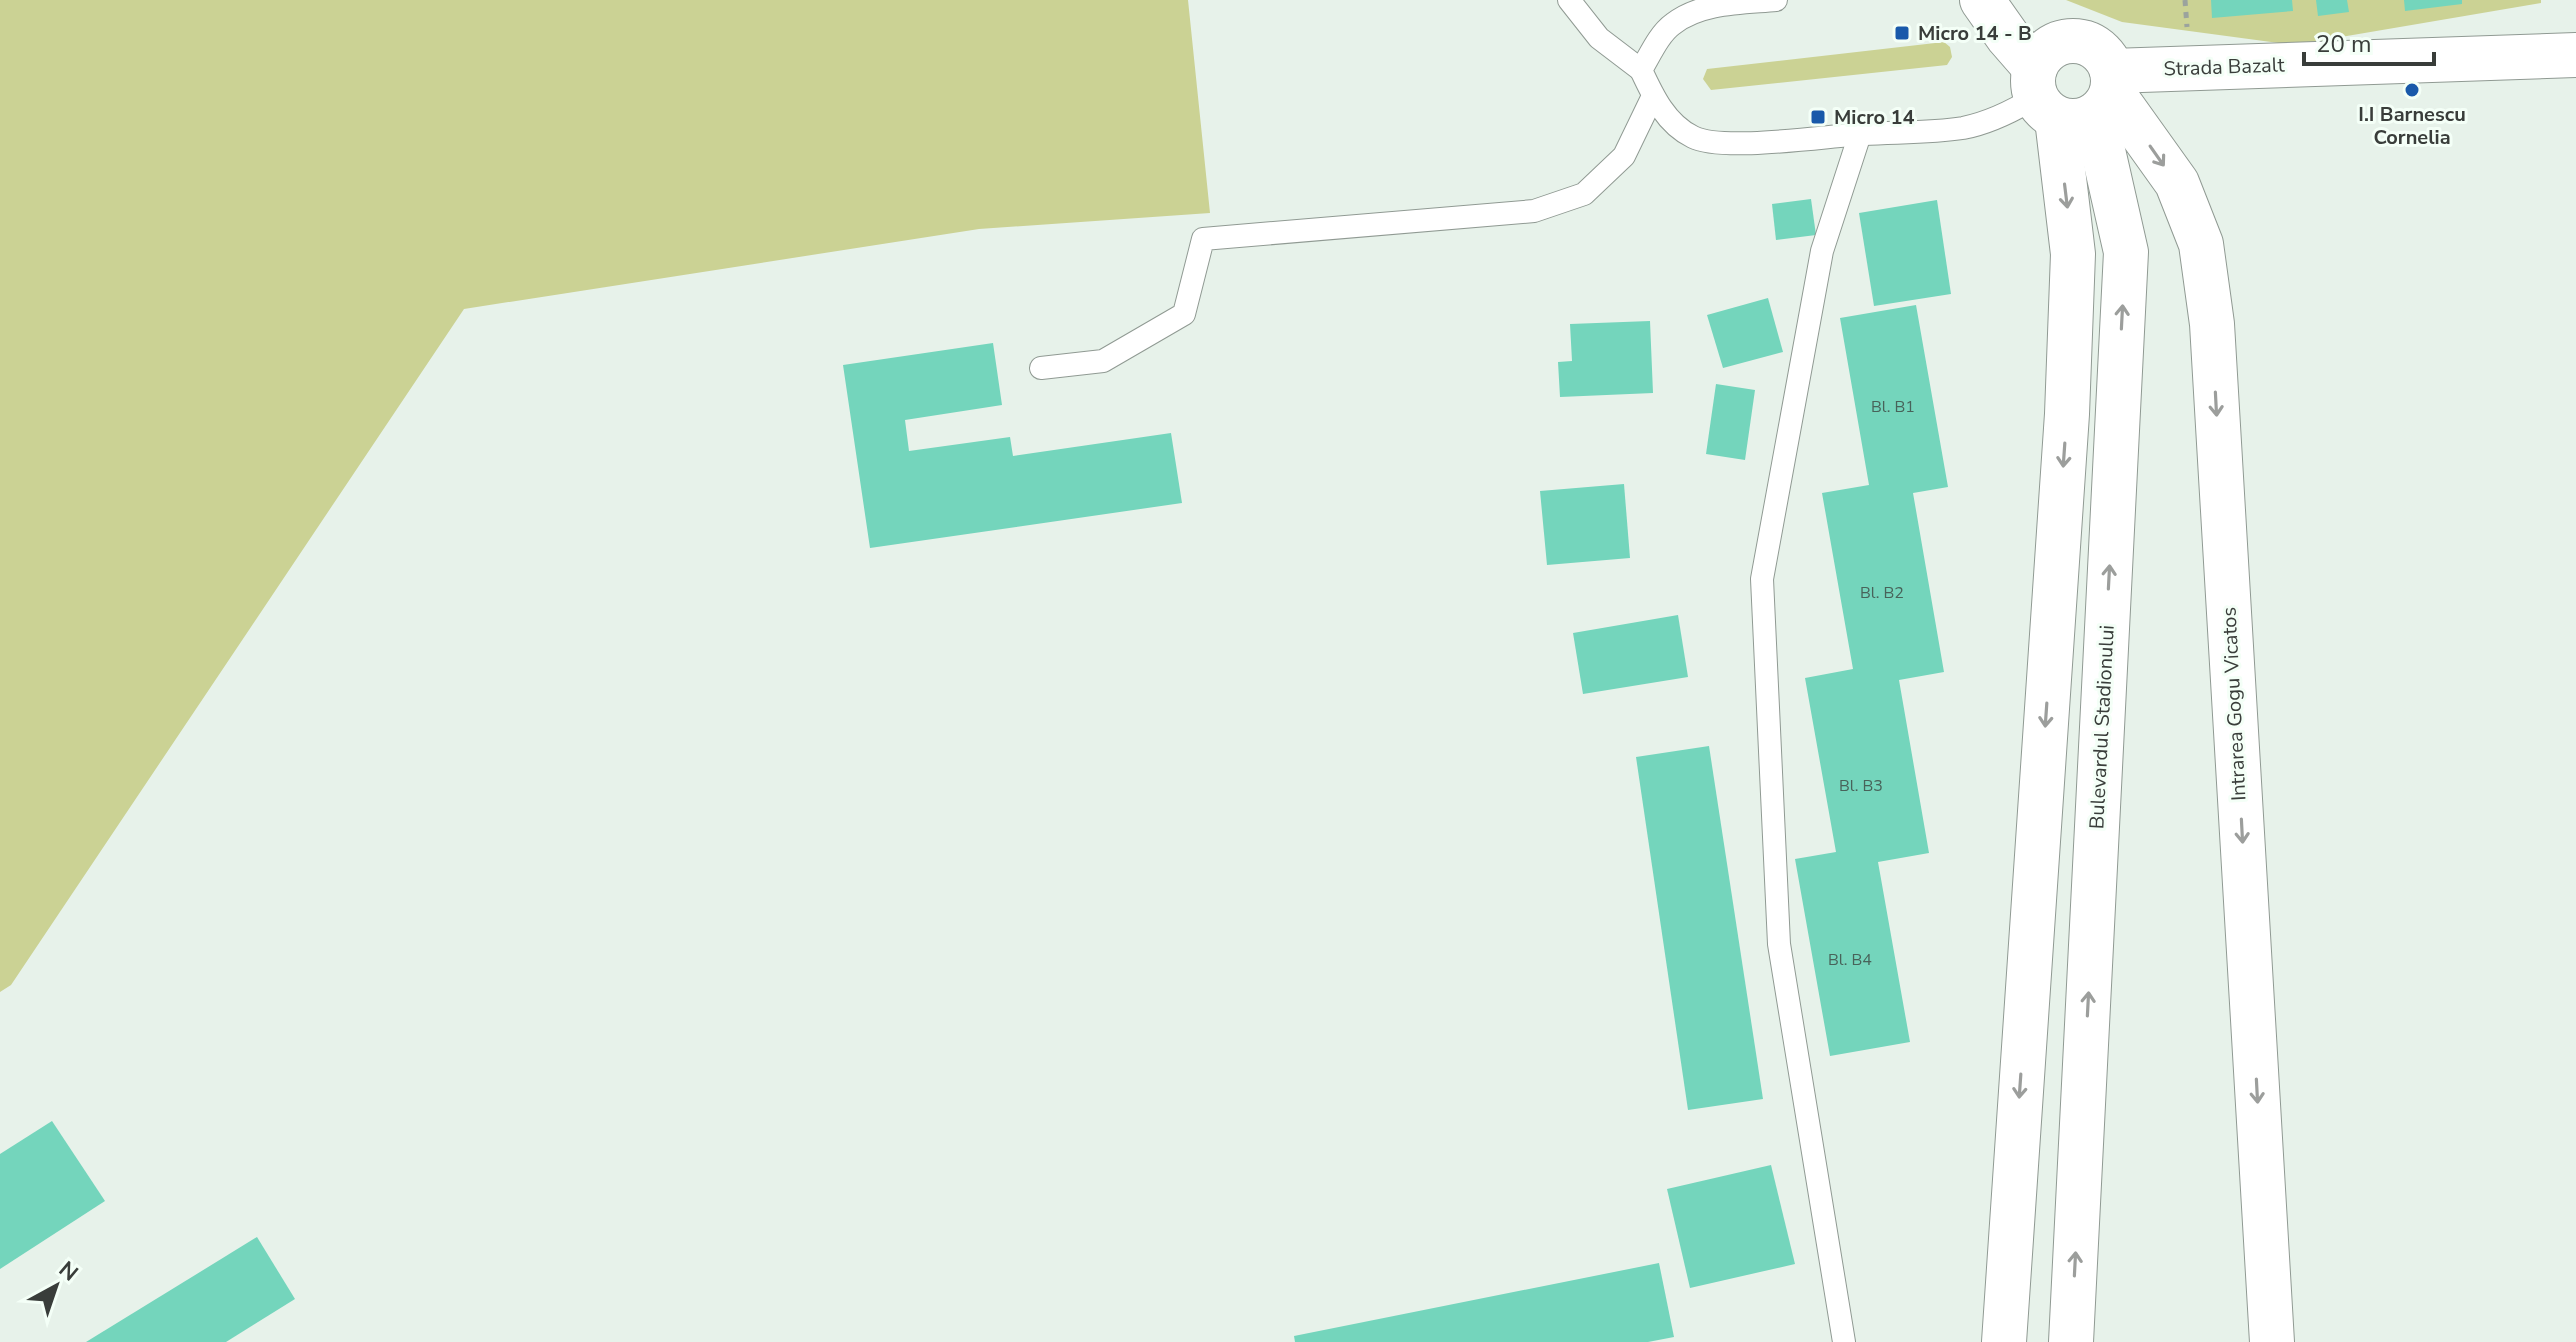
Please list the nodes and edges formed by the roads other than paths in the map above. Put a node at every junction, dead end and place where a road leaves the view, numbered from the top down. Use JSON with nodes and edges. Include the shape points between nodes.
{"nodes":[{"id":1,"x":1569,"y":0,"type":"edge"},
{"id":2,"x":1776,"y":0,"type":"edge"},
{"id":3,"x":1982,"y":0,"type":"edge"},
{"id":4,"x":1997,"y":0,"type":"edge"},
{"id":5,"x":2576,"y":55,"type":"edge"},
{"id":6,"x":1641,"y":70,"type":"junction"},
{"id":7,"x":2072,"y":87,"type":"junction"},
{"id":8,"x":1653,"y":96,"type":"junction"},
{"id":9,"x":1860,"y":134,"type":"junction"},
{"id":10,"x":1041,"y":368,"type":"dead end"},
{"id":11,"x":1844,"y":1342,"type":"edge"},
{"id":12,"x":2004,"y":1342,"type":"edge"},
{"id":13,"x":2071,"y":1342,"type":"edge"},
{"id":14,"x":2272,"y":1342,"type":"edge"}],
"edges":[{"from":1,"to":6,"type":"lane","via":[[1599,38]]},
{"from":2,"to":6,"type":"lane","via":[[1725,4],[1673,24]]},
{"from":3,"to":7,"type":"main road","name":"Intrarea Gogu Vicatos","via":[[2008,37]]},
{"from":4,"to":7,"type":"main road","via":[[2024,25]]},
{"from":5,"to":7,"type":"main road","name":"Strada Bazalt"},
{"from":6,"to":8,"type":"lane"},
{"from":7,"to":9,"type":"lane","via":[[1964,128]]},
{"from":7,"to":12,"type":"main road","one_way":true,"via":[[2067,414]]},
{"from":13,"to":7,"type":"main road","name":"Bulevardul Stadionului","one_way":true,"via":[[2126,252]]},
{"from":7,"to":14,"type":"main road","name":"Intrarea Gogu Vicatos","one_way":true,"via":[[2177,183],[2201,244],[2212,324]]},
{"from":8,"to":9,"type":"lane","via":[[1681,129],[1719,144]]},
{"from":8,"to":10,"type":"lane","via":[[1624,156],[1584,194],[1534,211],[1203,239],[1184,314],[1103,361]]},
{"from":9,"to":11,"type":"lane","via":[[1822,251],[1762,579],[1779,944]]}]}
